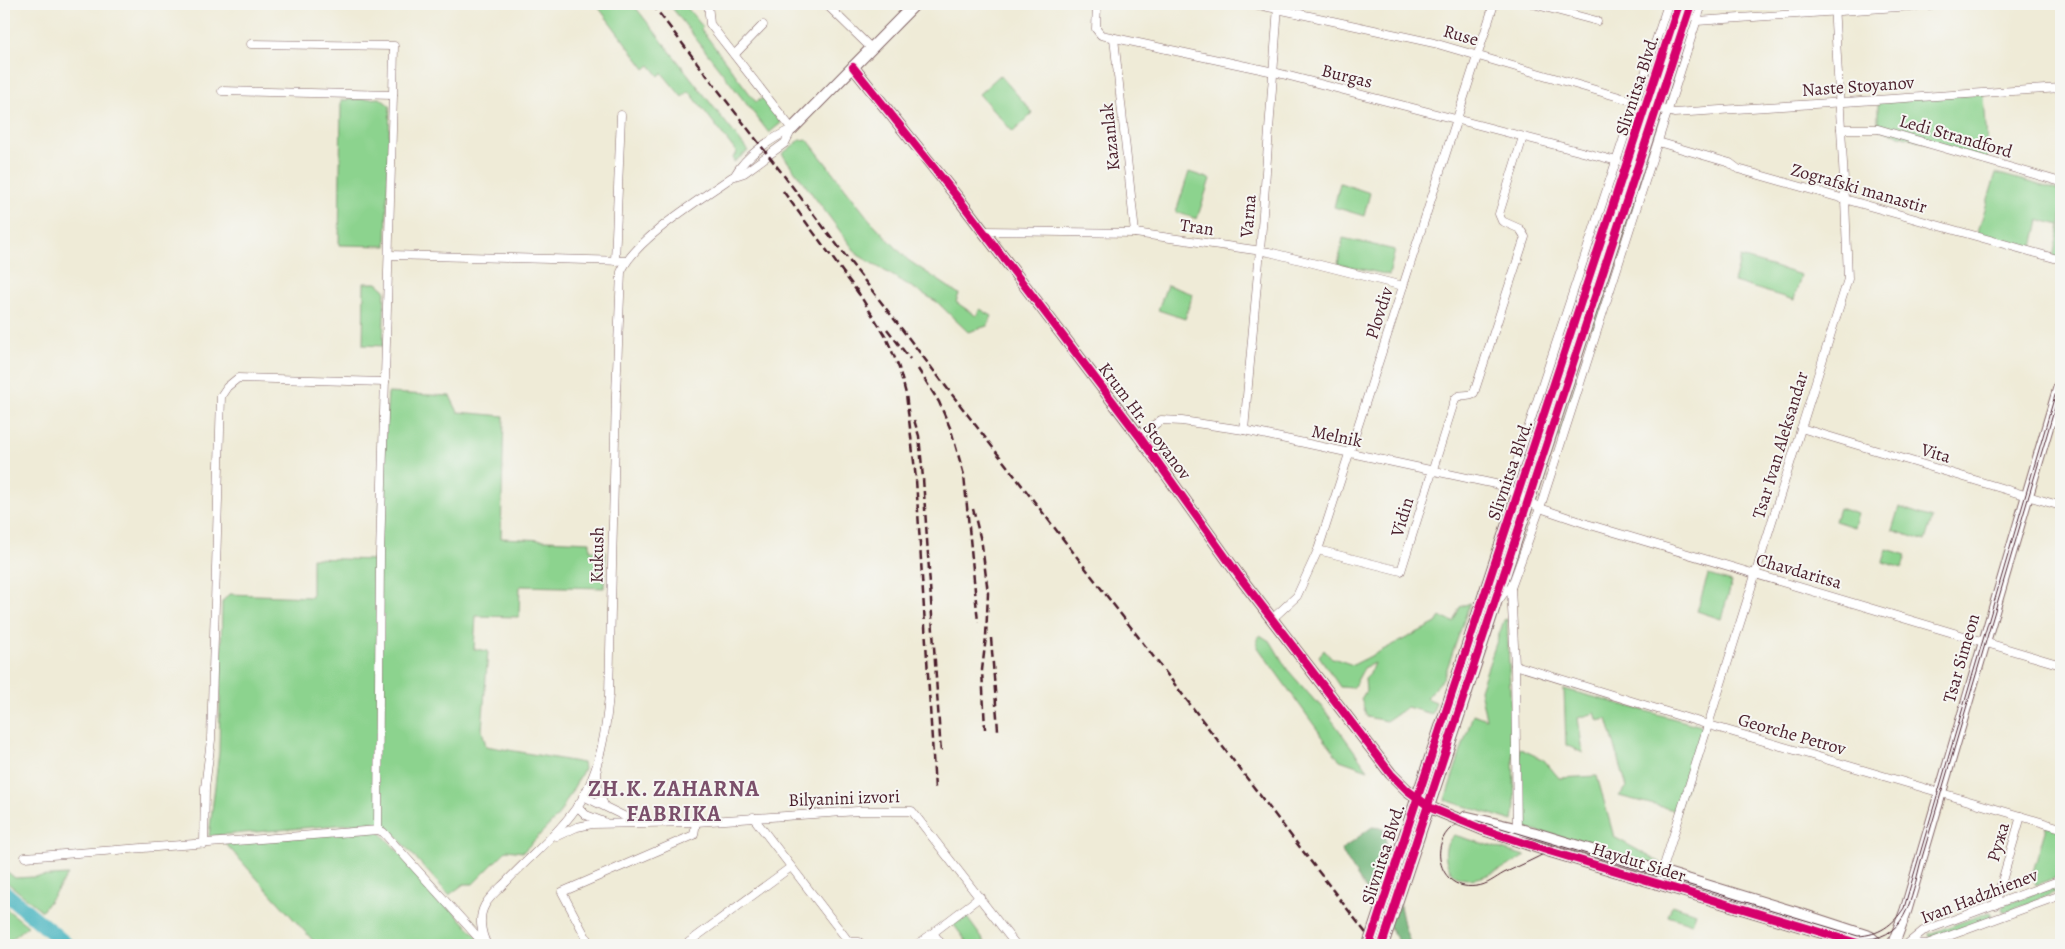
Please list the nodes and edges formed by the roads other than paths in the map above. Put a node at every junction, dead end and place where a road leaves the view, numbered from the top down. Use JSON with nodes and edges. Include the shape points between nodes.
{"nodes":[{"id":1,"x":708,"y":4,"type":"edge"},
{"id":2,"x":826,"y":4,"type":"edge"},
{"id":3,"x":915,"y":4,"type":"edge"},
{"id":4,"x":1097,"y":4,"type":"edge"},
{"id":5,"x":1254,"y":4,"type":"edge"},
{"id":6,"x":1494,"y":4,"type":"edge"},
{"id":7,"x":1533,"y":4,"type":"edge"},
{"id":8,"x":1668,"y":4,"type":"edge"},
{"id":9,"x":1680,"y":4,"type":"edge"},
{"id":10,"x":1691,"y":4,"type":"edge"},
{"id":11,"x":1702,"y":4,"type":"edge"},
{"id":12,"x":1941,"y":4,"type":"edge"},
{"id":13,"x":1278,"y":6,"type":"edge"},
{"id":14,"x":1834,"y":8,"type":"edge"},
{"id":15,"x":1597,"y":21,"type":"dead end"},
{"id":16,"x":1696,"y":21,"type":"junction"},
{"id":17,"x":763,"y":25,"type":"dead end"},
{"id":18,"x":1114,"y":38,"type":"junction"},
{"id":19,"x":251,"y":44,"type":"dead end"},
{"id":20,"x":871,"y":48,"type":"junction"},
{"id":21,"x":735,"y":54,"type":"junction"},
{"id":22,"x":1477,"y":55,"type":"junction"},
{"id":23,"x":853,"y":67,"type":"junction"},
{"id":24,"x":1274,"y":72,"type":"junction"},
{"id":25,"x":2061,"y":88,"type":"edge"},
{"id":26,"x":222,"y":91,"type":"dead end"},
{"id":27,"x":393,"y":95,"type":"junction"},
{"id":28,"x":1840,"y":102,"type":"junction"},
{"id":29,"x":1652,"y":106,"type":"junction"},
{"id":30,"x":621,"y":115,"type":"dead end"},
{"id":31,"x":1457,"y":119,"type":"junction"},
{"id":32,"x":792,"y":129,"type":"junction"},
{"id":33,"x":1841,"y":129,"type":"junction"},
{"id":34,"x":1523,"y":137,"type":"junction"},
{"id":35,"x":1658,"y":142,"type":"junction"},
{"id":36,"x":1616,"y":161,"type":"junction"},
{"id":37,"x":2061,"y":182,"type":"edge"},
{"id":38,"x":1845,"y":199,"type":"junction"},
{"id":39,"x":983,"y":231,"type":"junction"},
{"id":40,"x":1135,"y":233,"type":"junction"},
{"id":41,"x":1260,"y":251,"type":"junction"},
{"id":42,"x":390,"y":255,"type":"junction"},
{"id":43,"x":2054,"y":258,"type":"dead end"},
{"id":44,"x":614,"y":261,"type":"junction"},
{"id":45,"x":626,"y":261,"type":"junction"},
{"id":46,"x":1403,"y":286,"type":"junction"},
{"id":47,"x":2061,"y":381,"type":"edge"},
{"id":48,"x":385,"y":382,"type":"junction"},
{"id":49,"x":2050,"y":420,"type":"junction"},
{"id":50,"x":2061,"y":423,"type":"edge"},
{"id":51,"x":1801,"y":428,"type":"junction"},
{"id":52,"x":1244,"y":430,"type":"junction"},
{"id":53,"x":1139,"y":436,"type":"junction"},
{"id":54,"x":1349,"y":454,"type":"junction"},
{"id":55,"x":1432,"y":472,"type":"junction"},
{"id":56,"x":1513,"y":491,"type":"junction"},
{"id":57,"x":2028,"y":496,"type":"junction"},
{"id":58,"x":1535,"y":505,"type":"junction"},
{"id":59,"x":2061,"y":506,"type":"edge"},
{"id":60,"x":1318,"y":550,"type":"junction"},
{"id":61,"x":1756,"y":574,"type":"junction"},
{"id":62,"x":1511,"y":588,"type":"junction"},
{"id":63,"x":1490,"y":614,"type":"junction"},
{"id":64,"x":1272,"y":619,"type":"junction"},
{"id":65,"x":1984,"y":642,"type":"junction"},
{"id":66,"x":1515,"y":665,"type":"junction"},
{"id":67,"x":2061,"y":665,"type":"edge"},
{"id":68,"x":1709,"y":725,"type":"junction"},
{"id":69,"x":597,"y":767,"type":"junction"},
{"id":70,"x":1940,"y":792,"type":"junction"},
{"id":71,"x":1411,"y":794,"type":"joint"},
{"id":72,"x":584,"y":796,"type":"junction"},
{"id":73,"x":604,"y":805,"type":"junction"},
{"id":74,"x":577,"y":806,"type":"junction"},
{"id":75,"x":1442,"y":813,"type":"junction"},
{"id":76,"x":2021,"y":816,"type":"junction"},
{"id":77,"x":753,"y":817,"type":"junction"},
{"id":78,"x":696,"y":822,"type":"junction"},
{"id":79,"x":638,"y":823,"type":"junction"},
{"id":80,"x":608,"y":824,"type":"junction"},
{"id":81,"x":1518,"y":828,"type":"junction"},
{"id":82,"x":2061,"y":828,"type":"edge"},
{"id":83,"x":378,"y":830,"type":"junction"},
{"id":84,"x":551,"y":839,"type":"junction"},
{"id":85,"x":1515,"y":840,"type":"junction"},
{"id":86,"x":204,"y":844,"type":"junction"},
{"id":87,"x":24,"y":857,"type":"dead end"},
{"id":88,"x":791,"y":866,"type":"junction"},
{"id":89,"x":1662,"y":872,"type":"junction"},
{"id":90,"x":2061,"y":880,"type":"edge"},
{"id":91,"x":1658,"y":884,"type":"junction"},
{"id":92,"x":2061,"y":895,"type":"edge"},
{"id":93,"x":980,"y":897,"type":"junction"},
{"id":94,"x":1995,"y":905,"type":"junction"},
{"id":95,"x":932,"y":933,"type":"junction"},
{"id":96,"x":1908,"y":944,"type":"edge"},
{"id":97,"x":486,"y":945,"type":"edge"},
{"id":98,"x":590,"y":945,"type":"edge"},
{"id":99,"x":685,"y":945,"type":"edge"},
{"id":100,"x":862,"y":945,"type":"edge"},
{"id":101,"x":917,"y":945,"type":"edge"},
{"id":102,"x":942,"y":945,"type":"edge"},
{"id":103,"x":1016,"y":945,"type":"edge"},
{"id":104,"x":1368,"y":945,"type":"edge"},
{"id":105,"x":1382,"y":945,"type":"edge"},
{"id":106,"x":1864,"y":945,"type":"edge"},
{"id":107,"x":1878,"y":945,"type":"edge"},
{"id":108,"x":1893,"y":945,"type":"edge"}],
"edges":[{"from":1,"to":21,"type":"street","via":[[710,24]]},
{"from":2,"to":20,"type":"street"},
{"from":3,"to":20,"type":"street"},
{"from":4,"to":18,"type":"street","name":"Burgas","via":[[1096,30],[1101,35]]},
{"from":5,"to":13,"type":"street","name":"Ruse"},
{"from":6,"to":22,"type":"street","name":"Plovdiv"},
{"from":7,"to":15,"type":"street"},
{"from":8,"to":29,"type":"street","name":"Slivnitsa Blvd."},
{"from":9,"to":29,"type":"main road","name":"Slivnitsa Blvd."},
{"from":10,"to":29,"type":"main road","name":"Slivnitsa Blvd."},
{"from":11,"to":16,"type":"street","name":"Slivnitsa Blvd."},
{"from":12,"to":14,"type":"street"},
{"from":13,"to":22,"type":"street","name":"Ruse"},
{"from":13,"to":24,"type":"street","name":"Varna"},
{"from":14,"to":16,"type":"street"},
{"from":14,"to":28,"type":"street","name":"Tsar Ivan Aleksandar"},
{"from":16,"to":29,"type":"street","name":"Slivnitsa Blvd."},
{"from":17,"to":21,"type":"street"},
{"from":18,"to":24,"type":"street","name":"Burgas"},
{"from":18,"to":40,"type":"street","name":"Kazanlak"},
{"from":19,"to":27,"type":"street","via":[[394,46]]},
{"from":20,"to":23,"type":"street"},
{"from":21,"to":32,"type":"street"},
{"from":22,"to":29,"type":"street","name":"Ruse"},
{"from":22,"to":31,"type":"street","name":"Plovdiv"},
{"from":23,"to":32,"type":"street"},
{"from":23,"to":39,"type":"street","name":"Krum Hr. Stoyanov"},
{"from":24,"to":31,"type":"street","name":"Burgas"},
{"from":24,"to":41,"type":"street","name":"Varna"},
{"from":25,"to":28,"type":"street","name":"Naste Stoyanov"},
{"from":26,"to":27,"type":"street"},
{"from":27,"to":42,"type":"street"},
{"from":28,"to":29,"type":"street","name":"Naste Stoyanov","via":[[1674,113]]},
{"from":28,"to":33,"type":"street","name":"Tsar Ivan Aleksandar"},
{"from":29,"to":35,"type":"street"},
{"from":29,"to":36,"type":"street","name":"Slivnitsa Blvd."},
{"from":29,"to":56,"type":"main road","name":"Slivnitsa Blvd."},
{"from":29,"to":58,"type":"main road","name":"Slivnitsa Blvd."},
{"from":30,"to":44,"type":"street"},
{"from":31,"to":34,"type":"street","name":"Burgas"},
{"from":31,"to":46,"type":"street","name":"Plovdiv"},
{"from":32,"to":45,"type":"street","name":"Kukush","via":[[785,143],[650,237]]},
{"from":33,"to":37,"type":"street","name":"Ledi Strandford","via":[[1878,129]]},
{"from":33,"to":38,"type":"street","name":"Tsar Ivan Aleksandar"},
{"from":34,"to":36,"type":"street","name":"Burgas"},
{"from":34,"to":55,"type":"street","name":"Vidin","via":[[1499,214],[1502,222],[1520,229],[1525,237],[1474,393],[1455,399]]},
{"from":35,"to":38,"type":"street","name":"Zografski manastir","via":[[1730,163],[1738,169]]},
{"from":35,"to":58,"type":"street"},
{"from":36,"to":56,"type":"street","name":"Slivnitsa Blvd."},
{"from":38,"to":43,"type":"street","name":"Zografski manastir"},
{"from":38,"to":51,"type":"street","name":"Tsar Ivan Aleksandar","via":[[1848,279]]},
{"from":39,"to":40,"type":"street","name":"Tran"},
{"from":39,"to":53,"type":"street","name":"Krum Hr. Stoyanov"},
{"from":40,"to":41,"type":"street","name":"Tran"},
{"from":41,"to":46,"type":"street","name":"Tran"},
{"from":41,"to":52,"type":"street","name":"Varna"},
{"from":42,"to":44,"type":"street"},
{"from":42,"to":48,"type":"street"},
{"from":44,"to":45,"type":"street"},
{"from":45,"to":69,"type":"street","name":"Kukush","via":[[621,272],[618,302],[608,718]]},
{"from":46,"to":54,"type":"street","name":"Plovdiv"},
{"from":47,"to":49,"type":"street","name":"Tsar Simeon"},
{"from":48,"to":83,"type":"street"},
{"from":48,"to":86,"type":"street","via":[[238,378],[221,396],[212,740],[204,788]]},
{"from":49,"to":50,"type":"street"},
{"from":49,"to":57,"type":"street","name":"Tsar Simeon"},
{"from":51,"to":57,"type":"street","name":"Vita"},
{"from":51,"to":61,"type":"street","name":"Tsar Ivan Aleksandar"},
{"from":52,"to":53,"type":"street","name":"Melnik","via":[[1166,420],[1155,423]]},
{"from":52,"to":54,"type":"street","name":"Melnik"},
{"from":53,"to":64,"type":"street","name":"Krum Hr. Stoyanov"},
{"from":54,"to":55,"type":"street","name":"Melnik"},
{"from":54,"to":60,"type":"street","name":"Plovdiv"},
{"from":55,"to":56,"type":"street","name":"Melnik"},
{"from":55,"to":60,"type":"street","name":"Vidin","via":[[1401,571]]},
{"from":56,"to":58,"type":"street","name":"Melnik"},
{"from":56,"to":104,"type":"main road","name":"Slivnitsa Blvd.","bridge":true,"via":[[1448,706]]},
{"from":57,"to":59,"type":"street","name":"Vita"},
{"from":57,"to":65,"type":"street","name":"Tsar Simeon"},
{"from":58,"to":61,"type":"street","name":"Chavdaritsa","via":[[1642,542]]},
{"from":58,"to":62,"type":"street"},
{"from":58,"to":63,"type":"main road","name":"Slivnitsa Blvd."},
{"from":60,"to":64,"type":"street","name":"Plovdiv","via":[[1297,596]]},
{"from":61,"to":65,"type":"street","name":"Chavdaritsa"},
{"from":61,"to":68,"type":"street","name":"Tsar Ivan Aleksandar"},
{"from":62,"to":63,"type":"street","name":"Slivnitsa Blvd."},
{"from":62,"to":66,"type":"street"},
{"from":63,"to":105,"type":"main road","name":"Slivnitsa Blvd.","bridge":true},
{"from":64,"to":71,"type":"street","name":"Krum Hr. Stoyanov","via":[[1391,774]]},
{"from":65,"to":67,"type":"street","name":"Chavdaritsa"},
{"from":65,"to":70,"type":"street","name":"Tsar Simeon"},
{"from":66,"to":68,"type":"street","name":"Georche Petrov"},
{"from":66,"to":81,"type":"street"},
{"from":68,"to":70,"type":"street","name":"Georche Petrov"},
{"from":68,"to":89,"type":"street","name":"Tsar Ivan Aleksandar"},
{"from":69,"to":72,"type":"street","name":"Kukush"},
{"from":69,"to":73,"type":"street","via":[[598,791]]},
{"from":70,"to":76,"type":"street","name":"Georche Petrov"},
{"from":70,"to":108,"type":"street","name":"Tsar Simeon"},
{"from":71,"to":75,"type":"street","name":"Haydut Sider"},
{"from":72,"to":73,"type":"street","name":"Bilyanini izvori"},
{"from":72,"to":74,"type":"street","name":"Kukush"},
{"from":73,"to":79,"type":"street","name":"Bilyanini izvori"},
{"from":74,"to":80,"type":"street","name":"Bilyanini izvori","via":[[586,815]]},
{"from":74,"to":84,"type":"street","name":"Kukush"},
{"from":75,"to":81,"type":"street","name":"Haydut Sider"},
{"from":75,"to":85,"type":"street","name":"Haydut Sider"},
{"from":76,"to":82,"type":"street","name":"Georche Petrov"},
{"from":76,"to":94,"type":"street","name":"Ружа"},
{"from":77,"to":78,"type":"street","name":"Bilyanini izvori"},
{"from":77,"to":88,"type":"street"},
{"from":77,"to":93,"type":"street","name":"Bilyanini izvori","via":[[912,811]]},
{"from":78,"to":79,"type":"street","name":"Bilyanini izvori"},
{"from":78,"to":98,"type":"street","via":[[694,835],[562,892]]},
{"from":79,"to":80,"type":"street","name":"Bilyanini izvori"},
{"from":80,"to":84,"type":"street","name":"Bilyanini izvori","via":[[577,827]]},
{"from":81,"to":85,"type":"street"},
{"from":81,"to":89,"type":"street","name":"Haydut Sider"},
{"from":83,"to":86,"type":"street"},
{"from":83,"to":97,"type":"street"},
{"from":84,"to":97,"type":"street","name":"Kukush","via":[[525,861],[485,904],[481,926]]},
{"from":85,"to":91,"type":"street","name":"Haydut Sider"},
{"from":86,"to":87,"type":"street"},
{"from":88,"to":99,"type":"street"},
{"from":88,"to":100,"type":"street","via":[[848,942]]},
{"from":89,"to":91,"type":"street","name":"Tsar Ivan Aleksandar"},
{"from":89,"to":107,"type":"street","name":"Haydut Sider","via":[[1870,936]]},
{"from":90,"to":94,"type":"street","name":"Ivan Hadzhienev"},
{"from":91,"to":106,"type":"street","name":"Haydut Sider"},
{"from":92,"to":96,"type":"street","name":"Ivan Hadzhienev","via":[[1927,944]]},
{"from":93,"to":95,"type":"street"},
{"from":93,"to":103,"type":"street","name":"Bilyanini izvori"},
{"from":94,"to":96,"type":"street","name":"Ivan Hadzhienev","via":[[1923,931]]},
{"from":95,"to":101,"type":"street"},
{"from":95,"to":102,"type":"street"}]}
